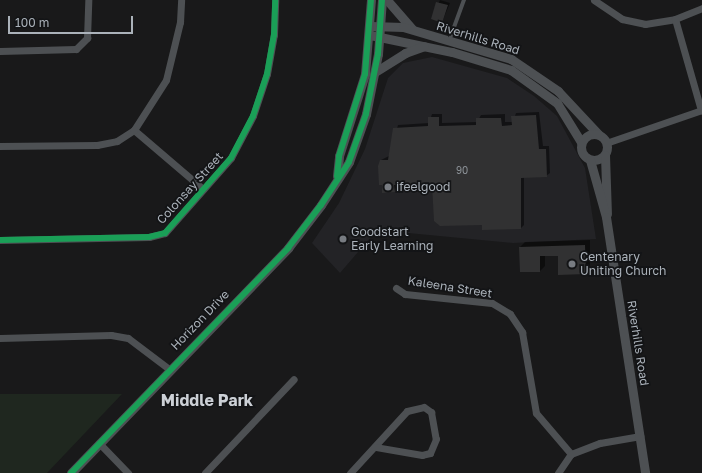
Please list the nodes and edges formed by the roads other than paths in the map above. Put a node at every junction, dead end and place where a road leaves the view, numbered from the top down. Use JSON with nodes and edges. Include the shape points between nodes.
{"nodes":[{"id":1,"x":88,"y":0,"type":"edge"},
{"id":2,"x":180,"y":0,"type":"edge"},
{"id":3,"x":275,"y":0,"type":"edge"},
{"id":4,"x":371,"y":0,"type":"edge"},
{"id":5,"x":382,"y":0,"type":"edge"},
{"id":6,"x":387,"y":0,"type":"edge"},
{"id":7,"x":464,"y":0,"type":"edge"},
{"id":8,"x":594,"y":0,"type":"edge"},
{"id":9,"x":702,"y":8,"type":"edge"},
{"id":10,"x":675,"y":19,"type":"junction"},
{"id":11,"x":370,"y":30,"type":"junction"},
{"id":12,"x":413,"y":30,"type":"junction"},
{"id":13,"x":380,"y":32,"type":"junction"},
{"id":14,"x":449,"y":42,"type":"junction"},
{"id":15,"x":426,"y":46,"type":"junction"},
{"id":16,"x":0,"y":51,"type":"edge"},
{"id":17,"x":375,"y":72,"type":"junction"},
{"id":18,"x":701,"y":110,"type":"edge"},
{"id":19,"x":134,"y":130,"type":"junction"},
{"id":20,"x":599,"y":135,"type":"junction"},
{"id":21,"x":581,"y":142,"type":"junction"},
{"id":22,"x":606,"y":143,"type":"junction"},
{"id":23,"x":0,"y":146,"type":"edge"},
{"id":24,"x":605,"y":155,"type":"junction"},
{"id":25,"x":590,"y":160,"type":"junction"},
{"id":26,"x":337,"y":176,"type":"junction"},
{"id":27,"x":203,"y":189,"type":"junction"},
{"id":28,"x":606,"y":217,"type":"junction"},
{"id":29,"x":0,"y":240,"type":"edge"},
{"id":30,"x":396,"y":288,"type":"dead end"},
{"id":31,"x":0,"y":338,"type":"edge"},
{"id":32,"x":169,"y":369,"type":"junction"},
{"id":33,"x":294,"y":379,"type":"dead end"},
{"id":34,"x":640,"y":436,"type":"junction"},
{"id":35,"x":99,"y":443,"type":"junction"},
{"id":36,"x":375,"y":447,"type":"junction"},
{"id":37,"x":571,"y":454,"type":"junction"},
{"id":38,"x":71,"y":473,"type":"edge"},
{"id":39,"x":128,"y":473,"type":"edge"},
{"id":40,"x":205,"y":473,"type":"edge"},
{"id":41,"x":350,"y":473,"type":"edge"},
{"id":42,"x":558,"y":473,"type":"edge"},
{"id":43,"x":645,"y":473,"type":"edge"}],
"edges":[{"from":1,"to":16,"type":"street","via":[[87,38],[76,49]]},
{"from":2,"to":19,"type":"street","via":[[180,22],[166,80]]},
{"from":3,"to":27,"type":"street","name":"Colonsay Street","via":[[269,61],[253,116],[231,158]]},
{"from":4,"to":11,"type":"street","name":"Horizon Drive"},
{"from":5,"to":13,"type":"street","name":"Horizon Drive"},
{"from":6,"to":12,"type":"street"},
{"from":7,"to":14,"type":"lane"},
{"from":8,"to":10,"type":"street","via":[[622,19],[645,24]]},
{"from":9,"to":10,"type":"street"},
{"from":10,"to":18,"type":"street"},
{"from":11,"to":13,"type":"street","name":"Riverhills Road"},
{"from":11,"to":26,"type":"street","name":"Horizon Drive","via":[[361,94],[339,156]]},
{"from":12,"to":13,"type":"street","name":"Riverhills Road"},
{"from":12,"to":14,"type":"street","name":"Riverhills Road"},
{"from":13,"to":15,"type":"street","name":"Riverhills Road"},
{"from":13,"to":17,"type":"street","name":"Horizon Drive"},
{"from":14,"to":20,"type":"street","name":"Riverhills Road","via":[[526,67],[558,91]]},
{"from":15,"to":17,"type":"street","via":[[405,53]]},
{"from":15,"to":21,"type":"street","name":"Riverhills Road","via":[[489,63],[532,82],[565,112]]},
{"from":17,"to":26,"type":"street","name":"Horizon Drive","via":[[360,132],[349,162]]},
{"from":18,"to":22,"type":"street"},
{"from":19,"to":23,"type":"street","via":[[117,141],[97,145]]},
{"from":19,"to":27,"type":"street"},
{"from":20,"to":21,"type":"street","via":[[587,136]]},
{"from":20,"to":22,"type":"street"},
{"from":21,"to":25,"type":"street","via":[[581,151]]},
{"from":22,"to":24,"type":"street"},
{"from":24,"to":25,"type":"street"},
{"from":24,"to":28,"type":"street","name":"Riverhills Road"},
{"from":25,"to":28,"type":"street","name":"Riverhills Road"},
{"from":26,"to":32,"type":"street","name":"Horizon Drive","via":[[296,238]]},
{"from":27,"to":29,"type":"street","name":"Colonsay Street","via":[[165,233],[149,237]]},
{"from":28,"to":34,"type":"street","name":"Riverhills Road"},
{"from":30,"to":37,"type":"street","name":"Kaleena Street","via":[[405,294],[492,303],[510,314],[522,332],[536,413]]},
{"from":31,"to":32,"type":"street","via":[[111,335],[128,338]]},
{"from":32,"to":35,"type":"street","name":"Horizon Drive"},
{"from":33,"to":40,"type":"street"},
{"from":34,"to":37,"type":"street","via":[[600,443]]},
{"from":34,"to":43,"type":"street","name":"Riverhills Road"},
{"from":35,"to":38,"type":"street","name":"Horizon Drive"},
{"from":35,"to":39,"type":"street"},
{"from":36,"to":36,"type":"street","via":[[407,411],[424,407],[431,412],[436,440],[430,453]]},
{"from":36,"to":41,"type":"street"},
{"from":37,"to":42,"type":"street"}]}
